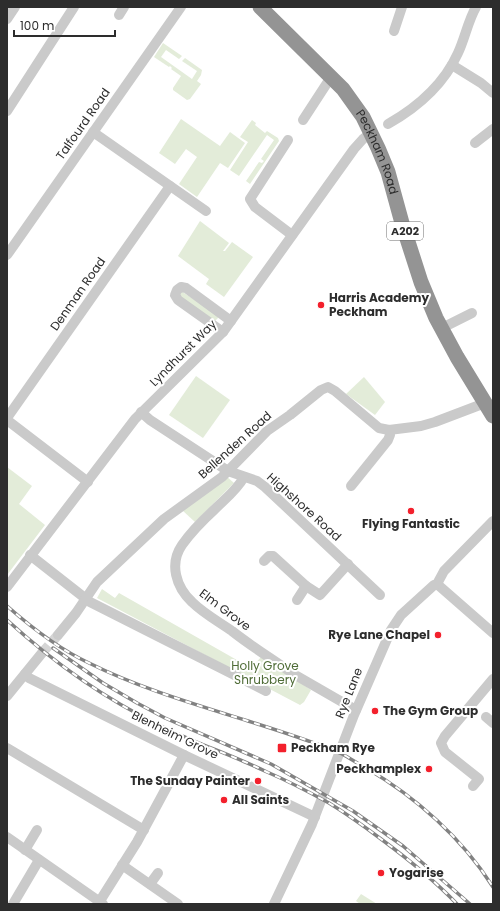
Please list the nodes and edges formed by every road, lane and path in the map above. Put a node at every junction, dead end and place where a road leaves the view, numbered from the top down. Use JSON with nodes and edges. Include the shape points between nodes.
{"nodes":[{"id":1,"x":15,"y":7,"type":"edge"},
{"id":2,"x":74,"y":7,"type":"edge"},
{"id":3,"x":180,"y":7,"type":"edge"},
{"id":4,"x":260,"y":7,"type":"edge"},
{"id":5,"x":476,"y":7,"type":"edge"},
{"id":6,"x":399,"y":8,"type":"edge"},
{"id":7,"x":7,"y":20,"type":"edge"},
{"id":8,"x":394,"y":31,"type":"dead end"},
{"id":9,"x":452,"y":65,"type":"junction"},
{"id":10,"x":331,"y":77,"type":"junction"},
{"id":11,"x":493,"y":93,"type":"edge"},
{"id":12,"x":7,"y":111,"type":"edge"},
{"id":13,"x":303,"y":120,"type":"dead end"},
{"id":14,"x":388,"y":124,"type":"dead end"},
{"id":15,"x":493,"y":129,"type":"edge"},
{"id":16,"x":93,"y":132,"type":"junction"},
{"id":17,"x":371,"y":133,"type":"junction"},
{"id":18,"x":288,"y":140,"type":"dead end"},
{"id":19,"x":475,"y":143,"type":"dead end"},
{"id":20,"x":170,"y":186,"type":"junction"},
{"id":21,"x":206,"y":211,"type":"dead end"},
{"id":22,"x":292,"y":235,"type":"junction"},
{"id":23,"x":7,"y":255,"type":"edge"},
{"id":24,"x":472,"y":312,"type":"dead end"},
{"id":25,"x":231,"y":321,"type":"junction"},
{"id":26,"x":442,"y":328,"type":"junction"},
{"id":27,"x":223,"y":332,"type":"junction"},
{"id":28,"x":485,"y":403,"type":"junction"},
{"id":29,"x":141,"y":412,"type":"junction"},
{"id":30,"x":493,"y":416,"type":"edge"},
{"id":31,"x":7,"y":419,"type":"edge"},
{"id":32,"x":389,"y":430,"type":"junction"},
{"id":33,"x":228,"y":471,"type":"junction"},
{"id":34,"x":244,"y":477,"type":"junction"},
{"id":35,"x":88,"y":482,"type":"junction"},
{"id":36,"x":351,"y":486,"type":"dead end"},
{"id":37,"x":493,"y":521,"type":"edge"},
{"id":38,"x":30,"y":555,"type":"junction"},
{"id":39,"x":264,"y":561,"type":"dead end"},
{"id":40,"x":348,"y":564,"type":"junction"},
{"id":41,"x":437,"y":584,"type":"junction"},
{"id":42,"x":306,"y":586,"type":"junction"},
{"id":43,"x":7,"y":587,"type":"edge"},
{"id":44,"x":380,"y":595,"type":"dead end"},
{"id":45,"x":85,"y":599,"type":"junction"},
{"id":46,"x":297,"y":600,"type":"dead end"},
{"id":47,"x":493,"y":633,"type":"edge"},
{"id":48,"x":58,"y":635,"type":"tunnel mouth"},
{"id":49,"x":42,"y":653,"type":"tunnel mouth"},
{"id":50,"x":25,"y":674,"type":"junction"},
{"id":51,"x":493,"y":679,"type":"edge"},
{"id":52,"x":266,"y":691,"type":"dead end"},
{"id":53,"x":7,"y":696,"type":"edge"},
{"id":54,"x":356,"y":710,"type":"junction"},
{"id":55,"x":7,"y":748,"type":"edge"},
{"id":56,"x":184,"y":755,"type":"junction"},
{"id":57,"x":473,"y":786,"type":"dead end"},
{"id":58,"x":315,"y":817,"type":"junction"},
{"id":59,"x":37,"y":830,"type":"dead end"},
{"id":60,"x":144,"y":830,"type":"junction"},
{"id":61,"x":7,"y":837,"type":"edge"},
{"id":62,"x":25,"y":850,"type":"junction"},
{"id":63,"x":39,"y":860,"type":"junction"},
{"id":64,"x":122,"y":865,"type":"junction"},
{"id":65,"x":158,"y":873,"type":"dead end"},
{"id":66,"x":150,"y":884,"type":"junction"},
{"id":67,"x":100,"y":903,"type":"edge"},
{"id":68,"x":275,"y":903,"type":"edge"},
{"id":69,"x":13,"y":904,"type":"edge"},
{"id":70,"x":178,"y":904,"type":"edge"}],
"edges":[{"from":1,"to":7,"type":"street"},
{"from":2,"to":12,"type":"street"},
{"from":3,"to":16,"type":"street","name":"Talfourd Road"},
{"from":4,"to":10,"type":"highway","name":"Peckham Road","number":"A202"},
{"from":5,"to":9,"type":"street"},
{"from":6,"to":8,"type":"street"},
{"from":9,"to":11,"type":"street"},
{"from":9,"to":14,"type":"street","via":[[425,98]]},
{"from":10,"to":13,"type":"street"},
{"from":10,"to":17,"type":"highway","name":"Peckham Road","number":"A202","via":[[352,100]]},
{"from":15,"to":19,"type":"street"},
{"from":16,"to":20,"type":"street"},
{"from":16,"to":23,"type":"street","name":"Talfourd Road"},
{"from":17,"to":22,"type":"street","name":"Lyndhurst Way","via":[[354,149]]},
{"from":17,"to":26,"type":"highway","name":"Peckham Road","number":"A202","via":[[388,172],[421,282]]},
{"from":18,"to":22,"type":"street","via":[[250,199],[256,208]]},
{"from":20,"to":21,"type":"street"},
{"from":20,"to":31,"type":"street","name":"Denman Road"},
{"from":22,"to":25,"type":"street","name":"Lyndhurst Way"},
{"from":24,"to":26,"type":"street"},
{"from":25,"to":27,"type":"street","name":"Lyndhurst Way"},
{"from":25,"to":27,"type":"street","via":[[186,288],[181,287],[177,290],[175,295],[178,300]]},
{"from":26,"to":28,"type":"highway","number":"A202"},
{"from":27,"to":29,"type":"street","name":"Lyndhurst Way"},
{"from":28,"to":30,"type":"highway","number":"A202"},
{"from":28,"to":32,"type":"street","via":[[421,426]]},
{"from":29,"to":33,"type":"street","name":"Highshore Road"},
{"from":29,"to":35,"type":"street","name":"Lyndhurst Way"},
{"from":31,"to":35,"type":"street"},
{"from":32,"to":33,"type":"street","name":"Bellenden Road","via":[[379,428],[328,387],[267,431]]},
{"from":32,"to":36,"type":"street","via":[[388,440]]},
{"from":33,"to":34,"type":"street","name":"Highshore Road"},
{"from":33,"to":45,"type":"street","name":"Bellenden Road","via":[[164,519],[97,582]]},
{"from":34,"to":40,"type":"street","name":"Highshore Road","via":[[266,487]]},
{"from":34,"to":54,"type":"street","name":"Elm Grove","via":[[233,492],[180,546],[174,560],[175,575],[182,590],[192,602],[261,653],[317,689]]},
{"from":35,"to":38,"type":"street","name":"Lyndhurst Way"},
{"from":37,"to":41,"type":"street","name":"Rye Lane","via":[[444,571]]},
{"from":38,"to":43,"type":"street","name":"Lyndhurst Way"},
{"from":38,"to":45,"type":"street"},
{"from":39,"to":42,"type":"street","via":[[273,556]]},
{"from":40,"to":42,"type":"street","via":[[320,596]]},
{"from":40,"to":44,"type":"street","name":"Highshore Road"},
{"from":41,"to":47,"type":"street"},
{"from":41,"to":54,"type":"street","name":"Rye Lane","via":[[394,623]]},
{"from":42,"to":46,"type":"street"},
{"from":45,"to":48,"type":"street","name":"Bellenden Road"},
{"from":45,"to":52,"type":"street"},
{"from":49,"to":50,"type":"street"},
{"from":50,"to":53,"type":"street"},
{"from":50,"to":56,"type":"street","name":"Blenheim Grove"},
{"from":51,"to":57,"type":"street","via":[[441,743],[445,752],[479,779]]},
{"from":54,"to":58,"type":"street","name":"Rye Lane"},
{"from":55,"to":60,"type":"street"},
{"from":56,"to":58,"type":"street","name":"Blenheim Grove"},
{"from":56,"to":60,"type":"street"},
{"from":58,"to":68,"type":"street","name":"Rye Lane"},
{"from":59,"to":62,"type":"street"},
{"from":60,"to":64,"type":"street"},
{"from":61,"to":62,"type":"street"},
{"from":62,"to":63,"type":"street"},
{"from":63,"to":67,"type":"street"},
{"from":63,"to":69,"type":"street"},
{"from":64,"to":66,"type":"street"},
{"from":64,"to":67,"type":"street"},
{"from":65,"to":66,"type":"street"},
{"from":66,"to":70,"type":"street"}]}
